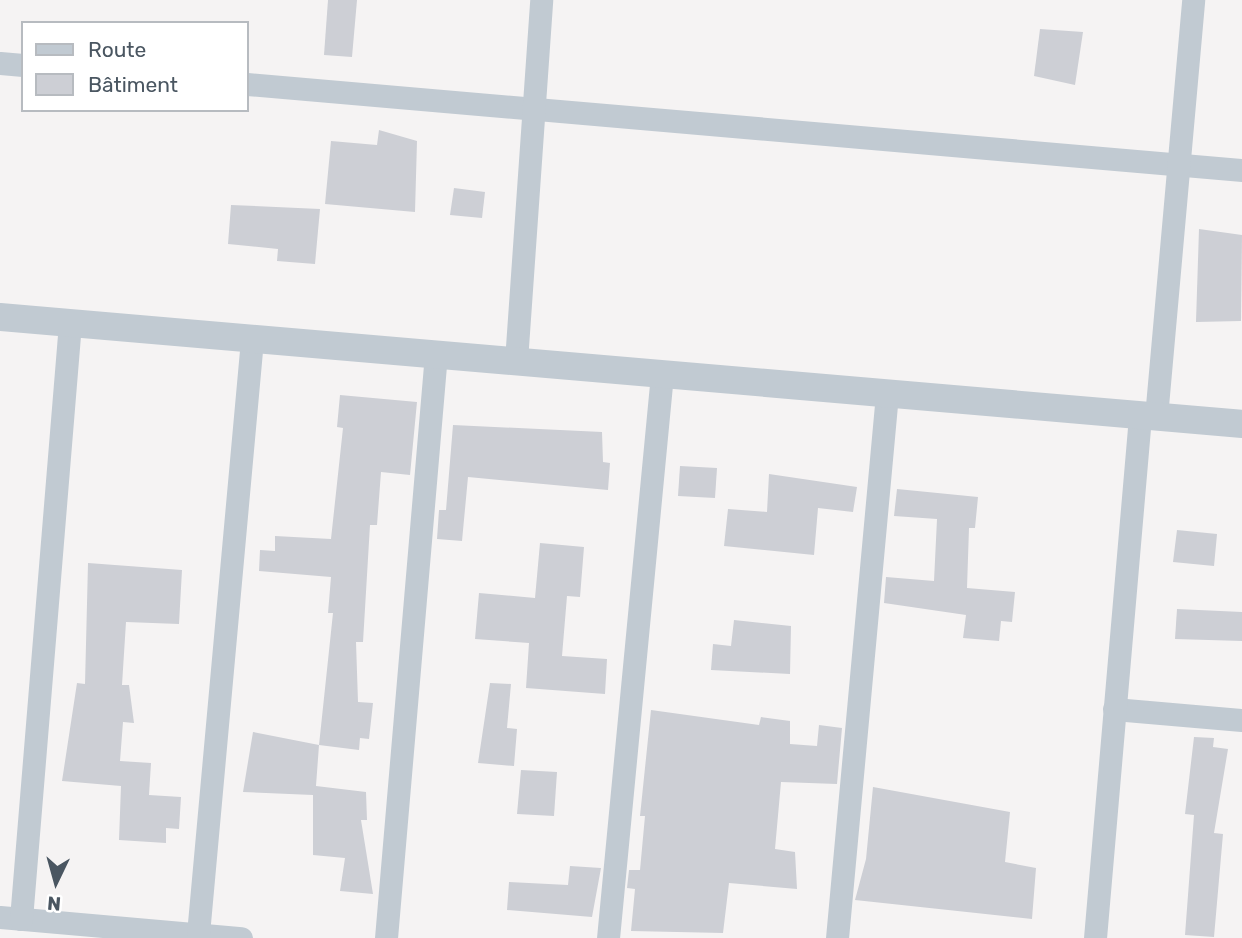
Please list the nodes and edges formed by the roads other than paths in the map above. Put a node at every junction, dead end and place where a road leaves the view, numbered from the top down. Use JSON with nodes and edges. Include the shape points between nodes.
{"nodes":[{"id":1,"x":541,"y":0,"type":"edge"},
{"id":2,"x":1193,"y":0,"type":"edge"},
{"id":3,"x":0,"y":63,"type":"edge"},
{"id":4,"x":21,"y":65,"type":"edge"},
{"id":5,"x":248,"y":84,"type":"edge"},
{"id":6,"x":533,"y":108,"type":"junction"},
{"id":7,"x":1178,"y":165,"type":"junction"},
{"id":8,"x":1242,"y":170,"type":"edge"},
{"id":9,"x":0,"y":317,"type":"edge"},
{"id":10,"x":70,"y":323,"type":"junction"},
{"id":11,"x":252,"y":339,"type":"junction"},
{"id":12,"x":436,"y":354,"type":"junction"},
{"id":13,"x":516,"y":360,"type":"junction"},
{"id":14,"x":662,"y":374,"type":"junction"},
{"id":15,"x":887,"y":394,"type":"junction"},
{"id":16,"x":1148,"y":416,"type":"junction"},
{"id":17,"x":1242,"y":424,"type":"edge"},
{"id":18,"x":1114,"y":709,"type":"junction"},
{"id":19,"x":1242,"y":720,"type":"edge"},
{"id":20,"x":11,"y":918,"type":"edge"},
{"id":21,"x":198,"y":934,"type":"junction"},
{"id":22,"x":241,"y":938,"type":"edge"},
{"id":23,"x":386,"y":938,"type":"edge"},
{"id":24,"x":608,"y":938,"type":"edge"},
{"id":25,"x":837,"y":938,"type":"edge"},
{"id":26,"x":1095,"y":938,"type":"edge"}],
"edges":[{"from":1,"to":6,"type":"street"},
{"from":2,"to":7,"type":"street"},
{"from":3,"to":4,"type":"street"},
{"from":5,"to":6,"type":"street"},
{"from":6,"to":7,"type":"street"},
{"from":6,"to":13,"type":"street"},
{"from":7,"to":8,"type":"street"},
{"from":7,"to":16,"type":"street"},
{"from":9,"to":10,"type":"street"},
{"from":10,"to":11,"type":"street"},
{"from":10,"to":20,"type":"street"},
{"from":11,"to":12,"type":"street"},
{"from":11,"to":21,"type":"street"},
{"from":12,"to":13,"type":"street"},
{"from":12,"to":23,"type":"street"},
{"from":13,"to":14,"type":"street"},
{"from":14,"to":15,"type":"street"},
{"from":14,"to":24,"type":"street"},
{"from":15,"to":16,"type":"street"},
{"from":15,"to":25,"type":"street"},
{"from":16,"to":17,"type":"street"},
{"from":16,"to":18,"type":"street"},
{"from":18,"to":19,"type":"street"},
{"from":18,"to":26,"type":"street"},
{"from":20,"to":21,"type":"street"},
{"from":21,"to":22,"type":"street"}]}
